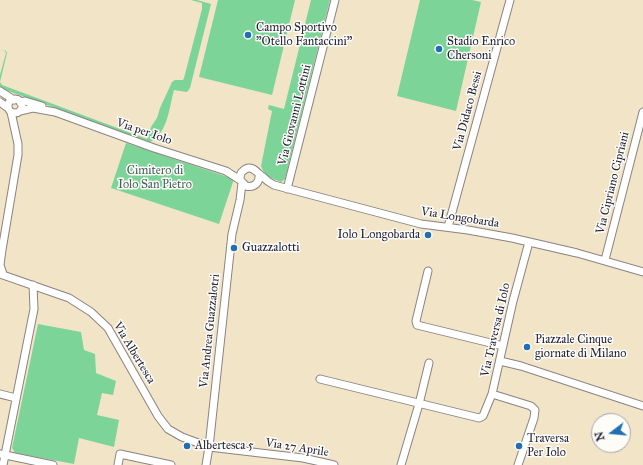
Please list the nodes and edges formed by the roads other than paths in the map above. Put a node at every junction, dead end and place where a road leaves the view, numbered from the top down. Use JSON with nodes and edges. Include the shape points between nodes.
{"nodes":[{"id":1,"x":335,"y":0,"type":"edge"},
{"id":2,"x":510,"y":0,"type":"edge"},
{"id":3,"x":0,"y":91,"type":"edge"},
{"id":4,"x":17,"y":101,"type":"junction"},
{"id":5,"x":0,"y":102,"type":"edge"},
{"id":6,"x":10,"y":110,"type":"junction"},
{"id":7,"x":20,"y":111,"type":"junction"},
{"id":8,"x":55,"y":112,"type":"junction"},
{"id":9,"x":643,"y":112,"type":"edge"},
{"id":10,"x":242,"y":171,"type":"junction"},
{"id":11,"x":226,"y":172,"type":"junction"},
{"id":12,"x":259,"y":174,"type":"junction"},
{"id":13,"x":241,"y":181,"type":"junction"},
{"id":14,"x":274,"y":185,"type":"junction"},
{"id":15,"x":254,"y":186,"type":"junction"},
{"id":16,"x":287,"y":189,"type":"junction"},
{"id":17,"x":240,"y":200,"type":"junction"},
{"id":18,"x":0,"y":218,"type":"edge"},
{"id":19,"x":8,"y":219,"type":"junction"},
{"id":20,"x":448,"y":227,"type":"junction"},
{"id":21,"x":529,"y":242,"type":"junction"},
{"id":22,"x":1,"y":250,"type":"edge"},
{"id":23,"x":605,"y":260,"type":"junction"},
{"id":24,"x":428,"y":271,"type":"dead end"},
{"id":25,"x":643,"y":272,"type":"edge"},
{"id":26,"x":2,"y":274,"type":"edge"},
{"id":27,"x":33,"y":284,"type":"junction"},
{"id":28,"x":503,"y":346,"type":"junction"},
{"id":29,"x":500,"y":361,"type":"junction"},
{"id":30,"x":429,"y":363,"type":"dead end"},
{"id":31,"x":320,"y":379,"type":"dead end"},
{"id":32,"x":0,"y":394,"type":"edge"},
{"id":33,"x":492,"y":394,"type":"junction"},
{"id":34,"x":16,"y":398,"type":"junction"},
{"id":35,"x":419,"y":404,"type":"junction"},
{"id":36,"x":643,"y":406,"type":"edge"},
{"id":37,"x":209,"y":447,"type":"junction"},
{"id":38,"x":3,"y":455,"type":"edge"},
{"id":39,"x":3,"y":465,"type":"edge"},
{"id":40,"x":53,"y":465,"type":"edge"},
{"id":41,"x":118,"y":465,"type":"edge"},
{"id":42,"x":170,"y":465,"type":"edge"},
{"id":43,"x":206,"y":465,"type":"edge"},
{"id":44,"x":334,"y":465,"type":"edge"},
{"id":45,"x":401,"y":465,"type":"edge"},
{"id":46,"x":518,"y":465,"type":"edge"}],
"edges":[{"from":1,"to":16,"type":"street","name":"Via Giovanni Lottini"},
{"from":2,"to":20,"type":"street","name":"Via Didaco Bessi"},
{"from":3,"to":4,"type":"street","name":"Via per Iolo"},
{"from":4,"to":6,"type":"street","via":[[9,103]]},
{"from":4,"to":7,"type":"street","via":[[22,108]]},
{"from":4,"to":8,"type":"street","name":"Via per Iolo","via":[[41,105]]},
{"from":5,"to":6,"type":"street"},
{"from":6,"to":7,"type":"street","via":[[16,113]]},
{"from":6,"to":19,"type":"street","name":"Via Albertesca","via":[[18,155]]},
{"from":7,"to":8,"type":"street","name":"Via per Iolo","via":[[32,108]]},
{"from":8,"to":11,"type":"street","name":"Via per Iolo"},
{"from":9,"to":23,"type":"street","name":"Via Cipriano Cipriani"},
{"from":10,"to":11,"type":"street","name":"Via per Iolo"},
{"from":10,"to":12,"type":"street","name":"Via Longobarda","via":[[251,168]]},
{"from":10,"to":13,"type":"street"},
{"from":11,"to":13,"type":"street","name":"Via per Iolo"},
{"from":12,"to":14,"type":"street","name":"Via Longobarda"},
{"from":12,"to":15,"type":"street","via":[[259,180]]},
{"from":13,"to":15,"type":"street","name":"Via Longobarda","via":[[246,186]]},
{"from":13,"to":17,"type":"street","name":"Via Andrea Guazzalotri"},
{"from":14,"to":15,"type":"street","name":"Via Longobarda"},
{"from":14,"to":16,"type":"street","name":"Via Longobarda"},
{"from":15,"to":17,"type":"street","name":"Via Andrea Guazzalotri"},
{"from":16,"to":20,"type":"street","name":"Via Longobarda","via":[[421,224]]},
{"from":17,"to":37,"type":"street","name":"Via Andrea Guazzalotri","via":[[232,234]]},
{"from":18,"to":19,"type":"street"},
{"from":19,"to":22,"type":"street","name":"Via Albertesca"},
{"from":20,"to":21,"type":"street","name":"Via Longobarda"},
{"from":21,"to":23,"type":"street","name":"Via Longobarda"},
{"from":21,"to":28,"type":"street","name":"Via Traversa di Iolo"},
{"from":22,"to":26,"type":"street","name":"Via Albertesca"},
{"from":23,"to":25,"type":"street","name":"Via Longobarda"},
{"from":24,"to":28,"type":"street","via":[[417,325]]},
{"from":26,"to":27,"type":"street","name":"Via Albertesca"},
{"from":27,"to":34,"type":"street","via":[[34,309]]},
{"from":27,"to":37,"type":"street","name":"Via Albertesca","via":[[69,298],[91,312],[108,328],[168,429]]},
{"from":28,"to":29,"type":"street","name":"Via Traversa di Iolo"},
{"from":29,"to":33,"type":"street","name":"Via Traversa di Iolo"},
{"from":29,"to":36,"type":"street"},
{"from":30,"to":35,"type":"street"},
{"from":31,"to":35,"type":"street"},
{"from":32,"to":34,"type":"street"},
{"from":33,"to":35,"type":"street","via":[[486,412],[479,418]]},
{"from":33,"to":46,"type":"street","name":"Via Traversa di Iolo","via":[[531,406],[535,410]]},
{"from":34,"to":38,"type":"street"},
{"from":35,"to":45,"type":"street"},
{"from":37,"to":43,"type":"street","name":"Via Andrea Guazzalotri"},
{"from":37,"to":44,"type":"street","name":"Via 27 Aprile","via":[[303,458]]},
{"from":38,"to":39,"type":"street"},
{"from":38,"to":40,"type":"street"},
{"from":41,"to":42,"type":"street","via":[[120,454]]}]}
